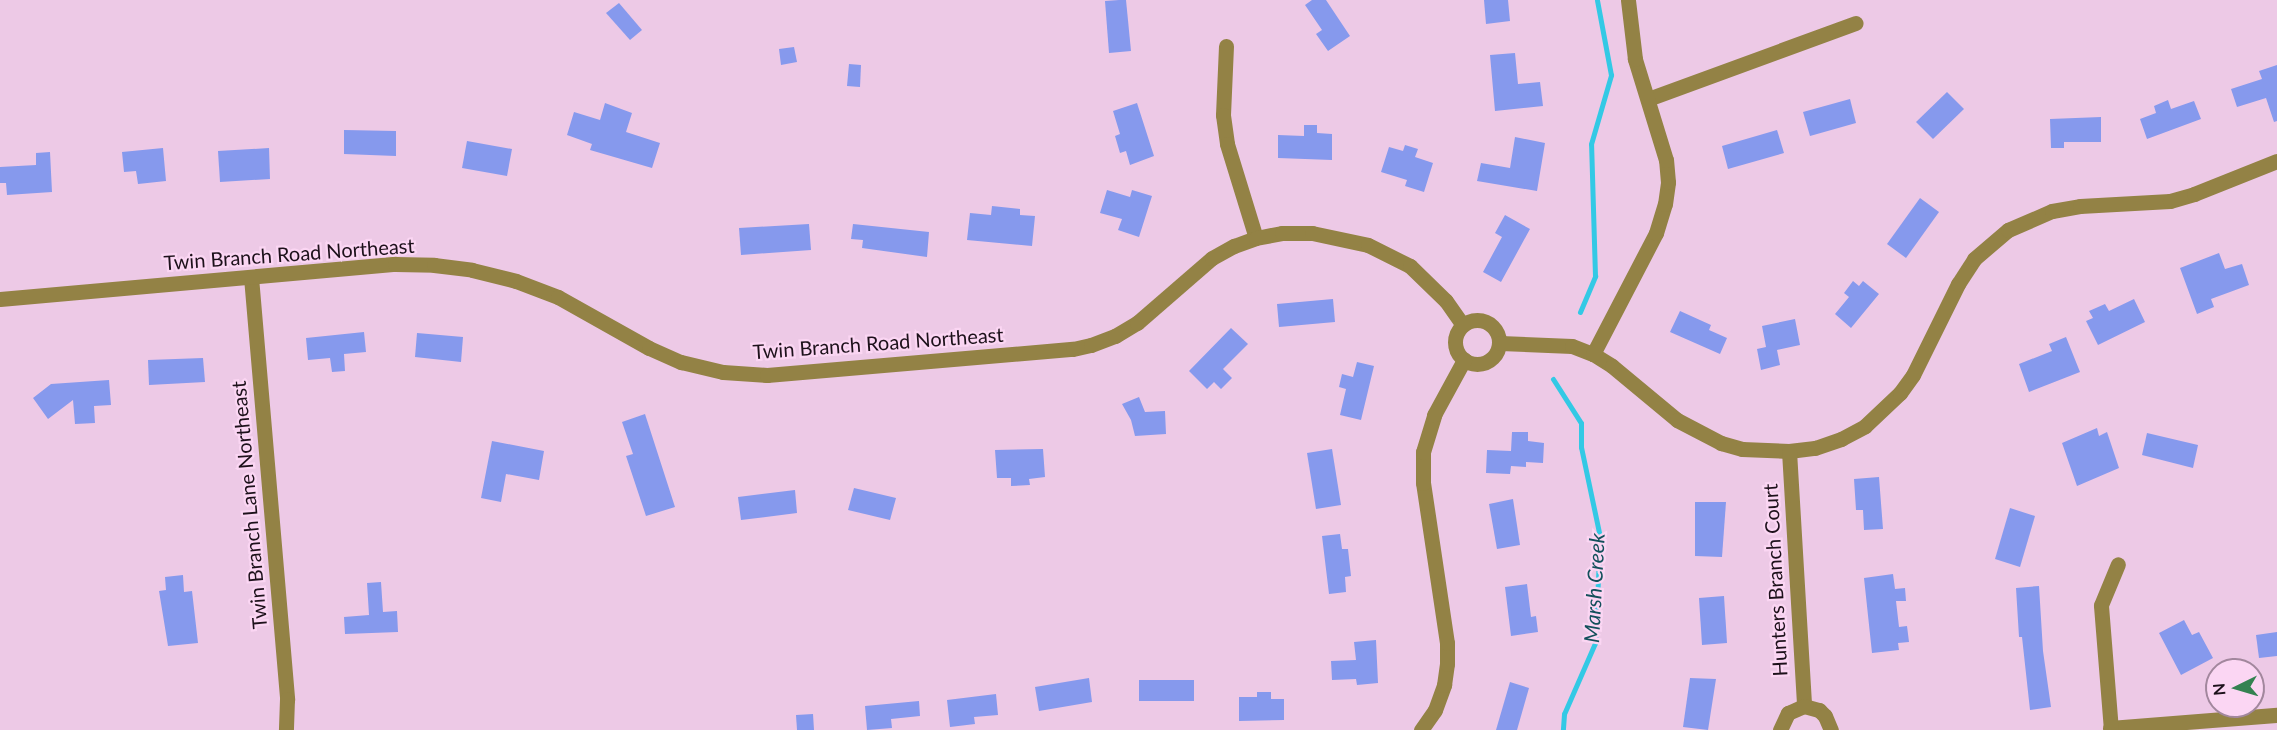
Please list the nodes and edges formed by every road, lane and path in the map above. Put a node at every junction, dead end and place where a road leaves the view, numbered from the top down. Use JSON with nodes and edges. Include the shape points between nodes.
{"nodes":[{"id":1,"x":1628,"y":0,"type":"edge"},
{"id":2,"x":1856,"y":23,"type":"dead end"},
{"id":3,"x":1226,"y":46,"type":"dead end"},
{"id":4,"x":1648,"y":99,"type":"junction"},
{"id":5,"x":2277,"y":161,"type":"edge"},
{"id":6,"x":1256,"y":238,"type":"junction"},
{"id":7,"x":251,"y":277,"type":"junction"},
{"id":8,"x":0,"y":299,"type":"edge"},
{"id":9,"x":1463,"y":325,"type":"junction"},
{"id":10,"x":1500,"y":343,"type":"junction"},
{"id":11,"x":1593,"y":354,"type":"junction"},
{"id":12,"x":1464,"y":360,"type":"junction"},
{"id":13,"x":1789,"y":452,"type":"junction"},
{"id":14,"x":2118,"y":564,"type":"dead end"},
{"id":15,"x":1804,"y":706,"type":"junction"},
{"id":16,"x":2277,"y":715,"type":"edge"},
{"id":17,"x":2111,"y":729,"type":"edge"},
{"id":18,"x":286,"y":730,"type":"edge"},
{"id":19,"x":1421,"y":730,"type":"edge"},
{"id":20,"x":1780,"y":730,"type":"edge"},
{"id":21,"x":1831,"y":730,"type":"edge"}],
"edges":[{"from":1,"to":4,"type":"street","via":[[1635,58]]},
{"from":2,"to":4,"type":"street"},
{"from":3,"to":6,"type":"street","via":[[1223,115],[1227,144]]},
{"from":4,"to":11,"type":"street","via":[[1666,160],[1665,204],[1656,233]]},
{"from":5,"to":13,"type":"street","via":[[2170,201],[2052,211],[2008,230],[1974,259],[1912,375],[1884,411],[1841,439]]},
{"from":6,"to":7,"type":"street","name":"Twin Branch Road Northeast","via":[[1212,258],[1137,323],[1091,345],[766,375],[723,372],[681,362],[558,297],[472,270],[395,264]]},
{"from":6,"to":9,"type":"street","name":"Twin Branch Road Northeast","via":[[1312,233],[1368,245],[1410,266],[1446,301]]},
{"from":7,"to":8,"type":"street","name":"Twin Branch Road Northeast"},
{"from":7,"to":18,"type":"street","name":"Twin Branch Lane Northeast","via":[[287,699]]},
{"from":9,"to":10,"type":"street","via":[[1476,320],[1489,324]]},
{"from":9,"to":12,"type":"street","via":[[1455,343]]},
{"from":10,"to":11,"type":"street","via":[[1572,346]]},
{"from":10,"to":12,"type":"street","via":[[1487,363],[1471,364]]},
{"from":11,"to":13,"type":"street","via":[[1700,434],[1742,449]]},
{"from":12,"to":19,"type":"street","via":[[1434,415],[1423,452],[1423,483],[1447,664],[1435,710]]},
{"from":13,"to":15,"type":"street","name":"Hunters Branch Court"},
{"from":14,"to":17,"type":"street","via":[[2101,605]]},
{"from":15,"to":20,"type":"street","via":[[1788,713]]},
{"from":15,"to":21,"type":"street","via":[[1819,710]]},
{"from":16,"to":17,"type":"street"}]}
